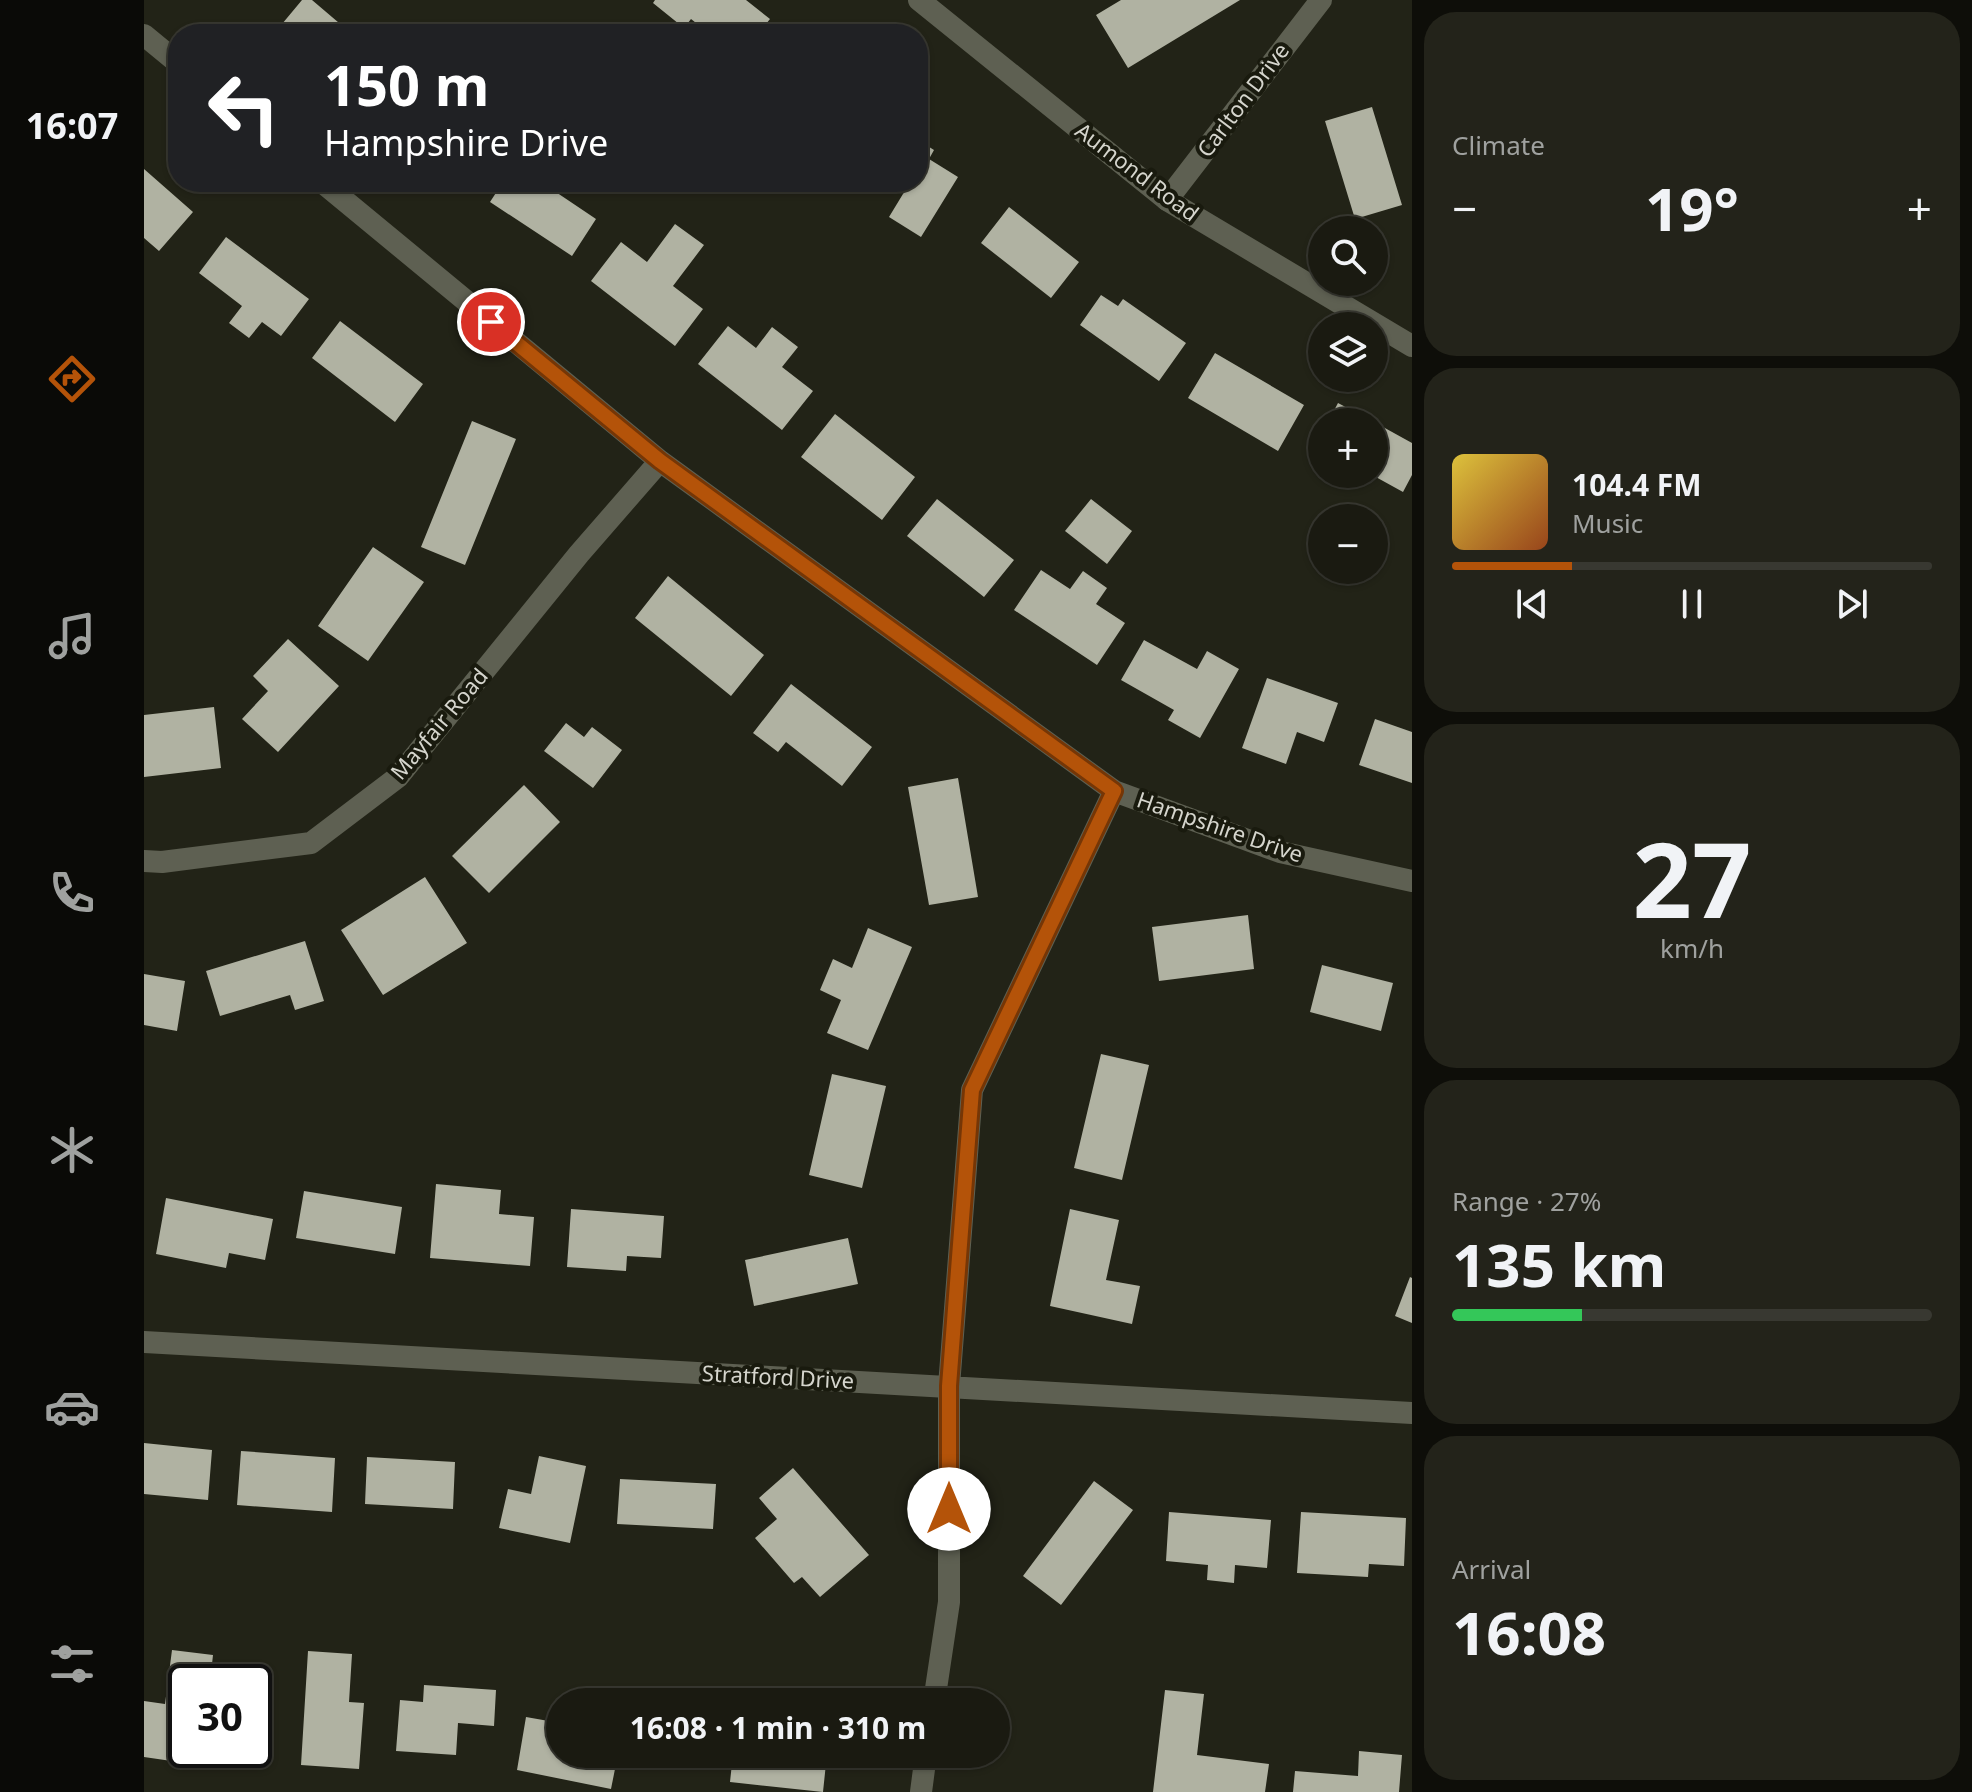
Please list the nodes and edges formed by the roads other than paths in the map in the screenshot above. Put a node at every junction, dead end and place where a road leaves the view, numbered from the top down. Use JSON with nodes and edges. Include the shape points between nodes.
{"nodes":[{"id":1,"x":919,"y":0,"type":"edge"},
{"id":2,"x":1321,"y":0,"type":"edge"},
{"id":3,"x":144,"y":35,"type":"edge"},
{"id":4,"x":168,"y":55,"type":"edge"},
{"id":5,"x":334,"y":192,"type":"edge"},
{"id":6,"x":1167,"y":200,"type":"junction"},
{"id":7,"x":1412,"y":346,"type":"edge"},
{"id":8,"x":660,"y":461,"type":"junction"},
{"id":9,"x":1114,"y":791,"type":"junction"},
{"id":10,"x":144,"y":861,"type":"edge"},
{"id":11,"x":1412,"y":881,"type":"edge"},
{"id":12,"x":144,"y":1342,"type":"edge"},
{"id":13,"x":949,"y":1386,"type":"junction"},
{"id":14,"x":1412,"y":1413,"type":"edge"},
{"id":15,"x":936,"y":1688,"type":"edge"},
{"id":16,"x":924,"y":1768,"type":"edge"},
{"id":17,"x":921,"y":1792,"type":"edge"}],
"edges":[{"from":1,"to":6,"type":"street","name":"Aumond Road"},
{"from":2,"to":6,"type":"street","name":"Carlton Drive"},
{"from":3,"to":4,"type":"street"},
{"from":5,"to":8,"type":"street","name":"Hampshire Drive"},
{"from":6,"to":7,"type":"street","name":"Aumond Road"},
{"from":8,"to":9,"type":"street","name":"Hampshire Drive"},
{"from":8,"to":10,"type":"street","name":"Mayfair Road","via":[[398,777],[311,843]]},
{"from":9,"to":11,"type":"street","name":"Hampshire Drive","via":[[1280,852]]},
{"from":9,"to":13,"type":"street","via":[[972,1090]]},
{"from":12,"to":13,"type":"street","name":"Stratford Drive"},
{"from":13,"to":14,"type":"street","name":"Stratford Drive"},
{"from":13,"to":15,"type":"street","via":[[949,1602]]},
{"from":16,"to":17,"type":"street"}]}
